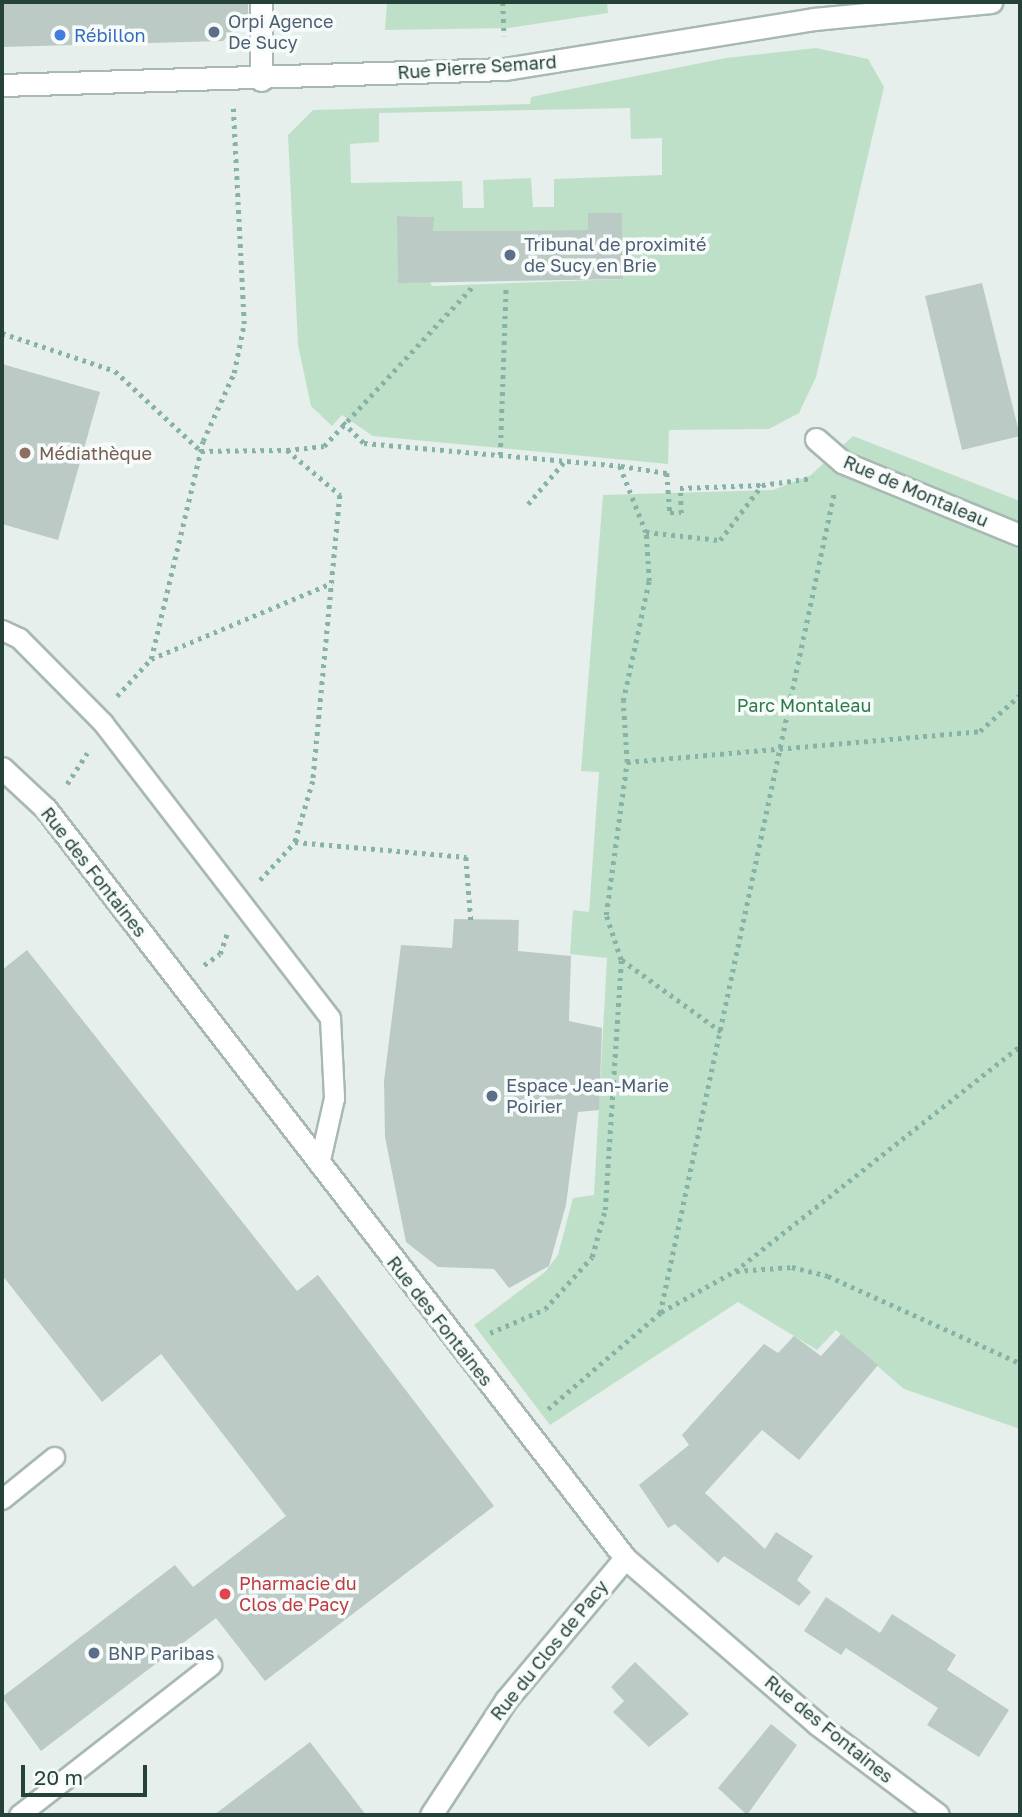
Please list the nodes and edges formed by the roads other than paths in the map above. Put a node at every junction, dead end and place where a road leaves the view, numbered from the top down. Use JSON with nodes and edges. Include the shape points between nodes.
{"nodes":[{"id":1,"x":261,"y":2,"type":"edge"},
{"id":2,"x":990,"y":2,"type":"edge"},
{"id":3,"x":940,"y":5,"type":"edge"},
{"id":4,"x":261,"y":80,"type":"junction"},
{"id":5,"x":2,"y":85,"type":"edge"},
{"id":6,"x":816,"y":439,"type":"dead end"},
{"id":7,"x":1020,"y":535,"type":"edge"},
{"id":8,"x":2,"y":630,"type":"edge"},
{"id":9,"x":2,"y":768,"type":"edge"},
{"id":10,"x":318,"y":1164,"type":"junction"},
{"id":11,"x":54,"y":1457,"type":"dead end"},
{"id":12,"x":2,"y":1499,"type":"edge"},
{"id":13,"x":625,"y":1558,"type":"junction"},
{"id":14,"x":211,"y":1665,"type":"dead end"},
{"id":15,"x":19,"y":1815,"type":"edge"},
{"id":16,"x":431,"y":1815,"type":"edge"},
{"id":17,"x":938,"y":1815,"type":"edge"}],
"edges":[{"from":1,"to":4,"type":"street"},
{"from":2,"to":3,"type":"street","name":"Rue Pierre Semard"},
{"from":3,"to":4,"type":"street","name":"Rue Pierre Semard","via":[[814,19],[505,69]]},
{"from":4,"to":5,"type":"street","name":"Rue Pierre Semard"},
{"from":6,"to":7,"type":"street","name":"Rue de Montaleau","via":[[840,468]]},
{"from":8,"to":10,"type":"lane","via":[[19,638],[103,723],[330,1018],[334,1098]]},
{"from":9,"to":10,"type":"street","name":"Rue des Fontaines","via":[[46,809]]},
{"from":10,"to":13,"type":"street","name":"Rue des Fontaines"},
{"from":11,"to":12,"type":"lane"},
{"from":13,"to":16,"type":"street","name":"Rue du Clos de Pacy","via":[[506,1700]]},
{"from":13,"to":17,"type":"street","name":"Rue des Fontaines","via":[[817,1724]]},
{"from":14,"to":15,"type":"lane"}]}
